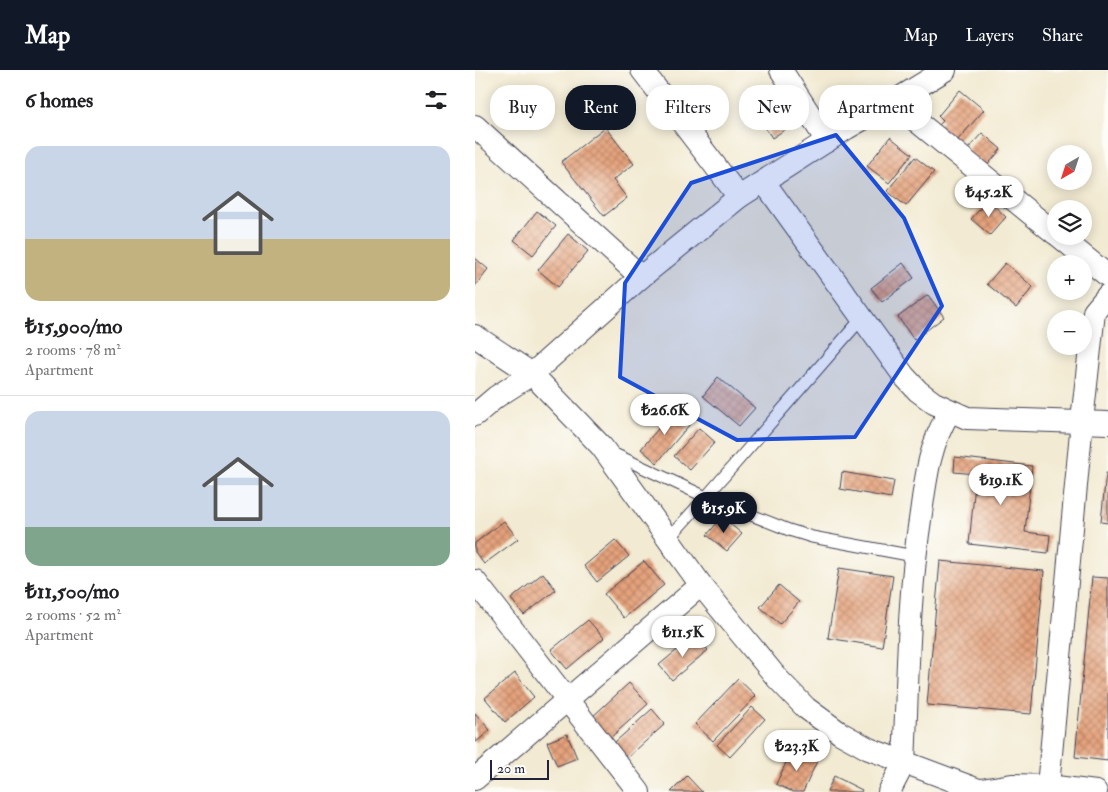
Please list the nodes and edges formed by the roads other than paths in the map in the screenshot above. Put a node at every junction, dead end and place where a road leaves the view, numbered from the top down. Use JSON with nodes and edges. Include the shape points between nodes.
{"nodes":[{"id":1,"x":642,"y":70,"type":"edge"},
{"id":2,"x":781,"y":70,"type":"edge"},
{"id":3,"x":945,"y":70,"type":"edge"},
{"id":4,"x":921,"y":85,"type":"edge"},
{"id":5,"x":475,"y":126,"type":"edge"},
{"id":6,"x":846,"y":130,"type":"edge"},
{"id":7,"x":928,"y":130,"type":"edge"},
{"id":8,"x":827,"y":141,"type":"junction"},
{"id":9,"x":763,"y":182,"type":"junction"},
{"id":10,"x":739,"y":197,"type":"junction"},
{"id":11,"x":1047,"y":226,"type":"edge"},
{"id":12,"x":1070,"y":245,"type":"edge"},
{"id":13,"x":1108,"y":276,"type":"edge"},
{"id":14,"x":641,"y":277,"type":"junction"},
{"id":15,"x":1108,"y":295,"type":"edge"},
{"id":16,"x":862,"y":318,"type":"junction"},
{"id":17,"x":475,"y":336,"type":"edge"},
{"id":18,"x":532,"y":374,"type":"junction"},
{"id":19,"x":950,"y":411,"type":"junction"},
{"id":20,"x":475,"y":415,"type":"edge"},
{"id":21,"x":1082,"y":421,"type":"junction"},
{"id":22,"x":1108,"y":423,"type":"edge"},
{"id":23,"x":601,"y":448,"type":"junction"},
{"id":24,"x":706,"y":497,"type":"junction"},
{"id":25,"x":668,"y":539,"type":"junction"},
{"id":26,"x":914,"y":556,"type":"junction"},
{"id":27,"x":475,"y":581,"type":"edge"},
{"id":28,"x":701,"y":585,"type":"junction"},
{"id":29,"x":567,"y":700,"type":"junction"},
{"id":30,"x":904,"y":763,"type":"junction"},
{"id":31,"x":475,"y":779,"type":"edge"},
{"id":32,"x":1051,"y":789,"type":"edge"},
{"id":33,"x":982,"y":791,"type":"edge"},
{"id":34,"x":639,"y":792,"type":"edge"},
{"id":35,"x":889,"y":792,"type":"edge"},
{"id":36,"x":1094,"y":792,"type":"edge"}],
"edges":[{"from":1,"to":10,"type":"street"},
{"from":2,"to":8,"type":"street"},
{"from":3,"to":4,"type":"street"},
{"from":5,"to":14,"type":"street"},
{"from":6,"to":8,"type":"street"},
{"from":7,"to":11,"type":"street"},
{"from":8,"to":9,"type":"street"},
{"from":9,"to":10,"type":"street"},
{"from":9,"to":16,"type":"street"},
{"from":10,"to":14,"type":"street"},
{"from":12,"to":13,"type":"street"},
{"from":14,"to":18,"type":"street"},
{"from":15,"to":21,"type":"street","via":[[1094,312]]},
{"from":16,"to":19,"type":"street","via":[[918,391]]},
{"from":16,"to":24,"type":"lane"},
{"from":17,"to":18,"type":"street"},
{"from":18,"to":20,"type":"street"},
{"from":18,"to":23,"type":"street"},
{"from":19,"to":21,"type":"street","via":[[967,418]]},
{"from":19,"to":26,"type":"street","via":[[938,433],[929,462]]},
{"from":21,"to":22,"type":"street"},
{"from":21,"to":32,"type":"street"},
{"from":23,"to":24,"type":"lane"},
{"from":23,"to":25,"type":"street"},
{"from":24,"to":25,"type":"lane"},
{"from":24,"to":26,"type":"lane","via":[[813,537]]},
{"from":25,"to":28,"type":"street"},
{"from":26,"to":30,"type":"street"},
{"from":27,"to":29,"type":"street"},
{"from":28,"to":29,"type":"street"},
{"from":28,"to":30,"type":"street","via":[[777,678],[806,708],[840,733]]},
{"from":29,"to":31,"type":"street"},
{"from":29,"to":34,"type":"street"},
{"from":30,"to":33,"type":"street"},
{"from":30,"to":35,"type":"street"},
{"from":32,"to":33,"type":"street","via":[[1012,785]]},
{"from":32,"to":36,"type":"street"}]}
